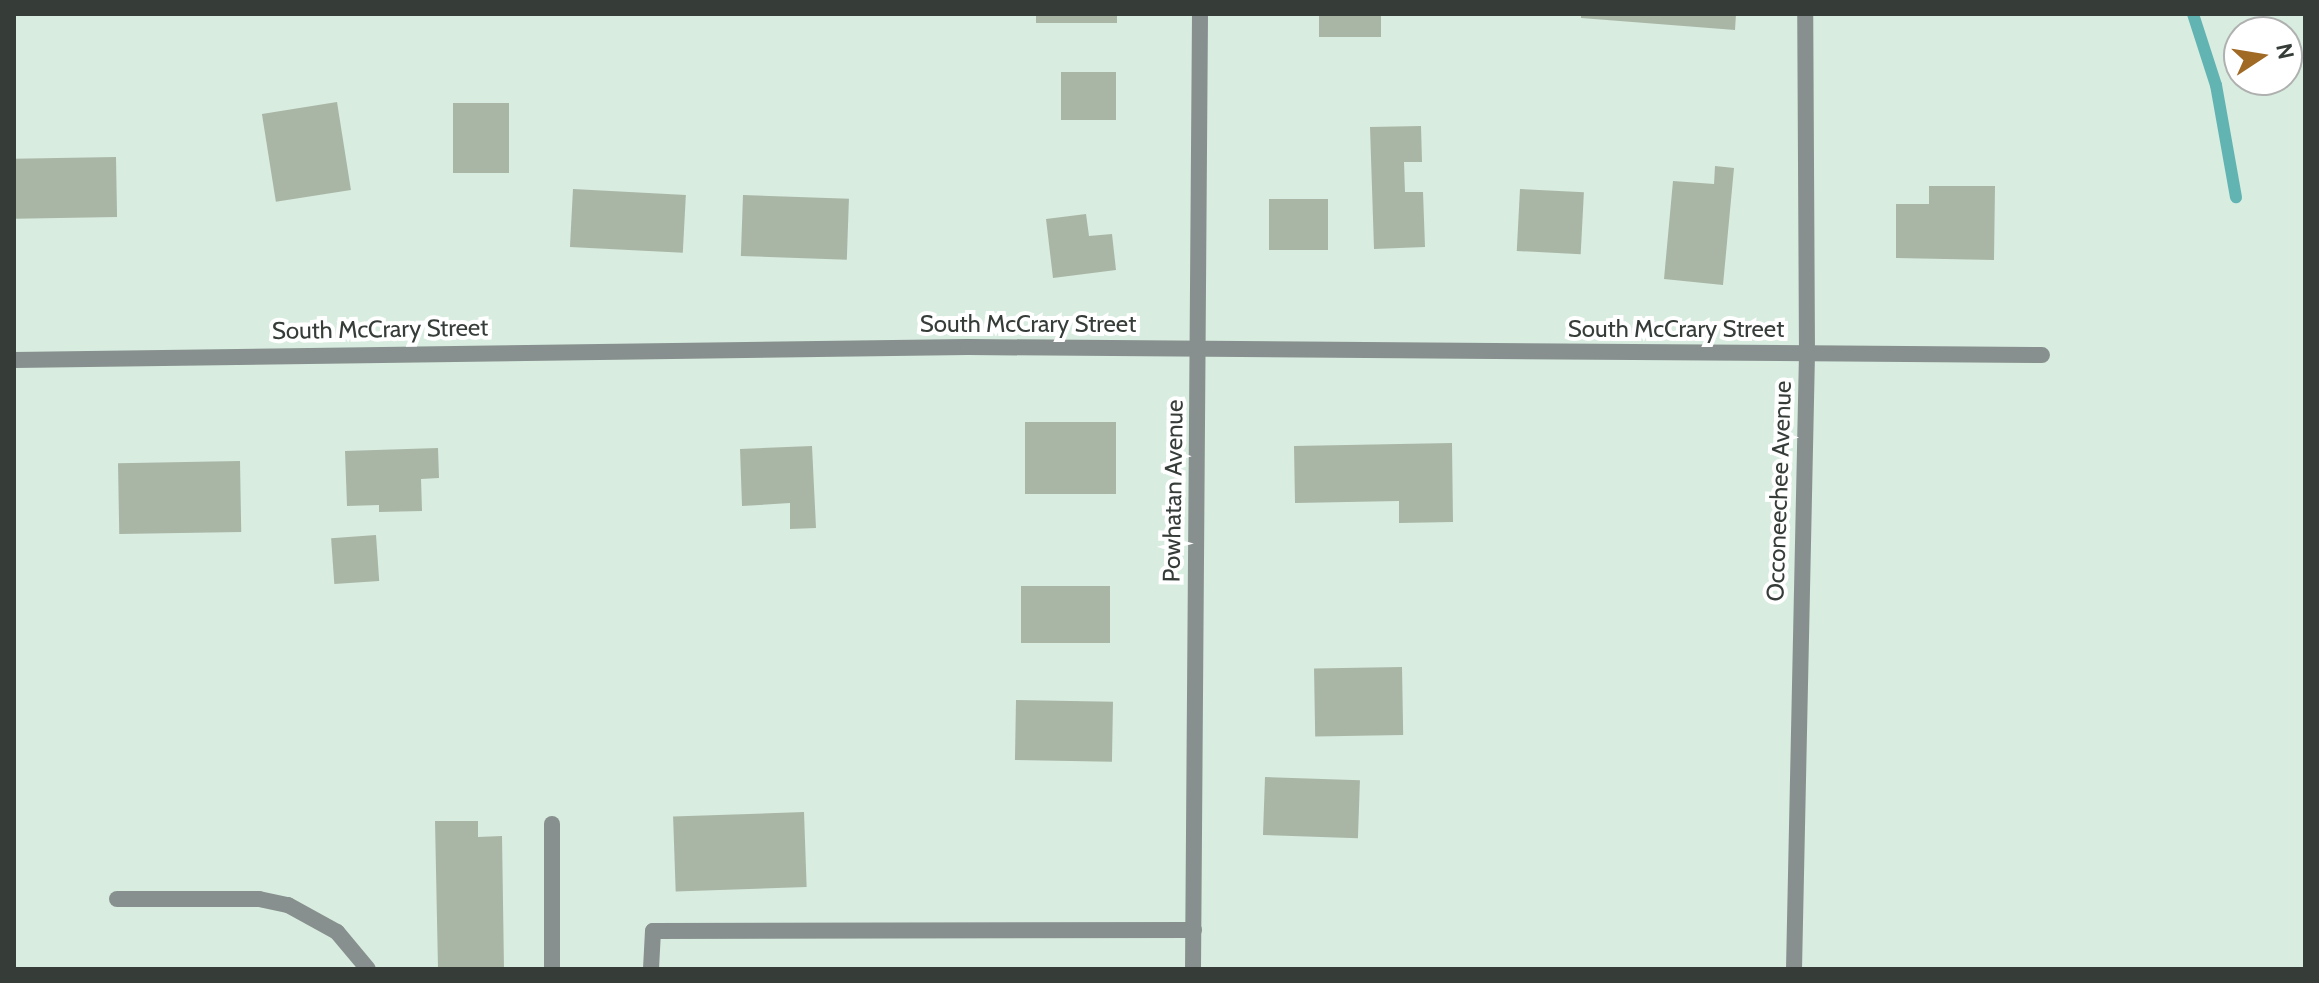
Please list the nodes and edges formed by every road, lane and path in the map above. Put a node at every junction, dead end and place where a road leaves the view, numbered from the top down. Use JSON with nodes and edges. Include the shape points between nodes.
{"nodes":[{"id":1,"x":1200,"y":14,"type":"edge"},
{"id":2,"x":1805,"y":14,"type":"edge"},
{"id":3,"x":1199,"y":349,"type":"junction"},
{"id":4,"x":1807,"y":354,"type":"junction"},
{"id":5,"x":2042,"y":355,"type":"dead end"},
{"id":6,"x":14,"y":360,"type":"edge"},
{"id":7,"x":552,"y":824,"type":"dead end"},
{"id":8,"x":117,"y":899,"type":"dead end"},
{"id":9,"x":1194,"y":930,"type":"junction"},
{"id":10,"x":368,"y":969,"type":"edge"},
{"id":11,"x":552,"y":969,"type":"edge"},
{"id":12,"x":651,"y":969,"type":"edge"},
{"id":13,"x":1193,"y":969,"type":"edge"},
{"id":14,"x":1794,"y":969,"type":"edge"}],
"edges":[{"from":1,"to":3,"type":"street","name":"Powhatan Avenue"},
{"from":2,"to":4,"type":"street","name":"Occoneechee Avenue"},
{"from":3,"to":4,"type":"street","name":"South McCrary Street"},
{"from":3,"to":6,"type":"street","name":"South McCrary Street","via":[[782,348]]},
{"from":3,"to":9,"type":"street","name":"Powhatan Avenue"},
{"from":4,"to":5,"type":"street","name":"South McCrary Street"},
{"from":4,"to":14,"type":"street","name":"Occoneechee Avenue"},
{"from":7,"to":11,"type":"street"},
{"from":8,"to":10,"type":"street","via":[[259,899],[288,905],[337,932]]},
{"from":9,"to":12,"type":"street","via":[[653,931]]},
{"from":9,"to":13,"type":"street","name":"Powhatan Avenue"}]}
